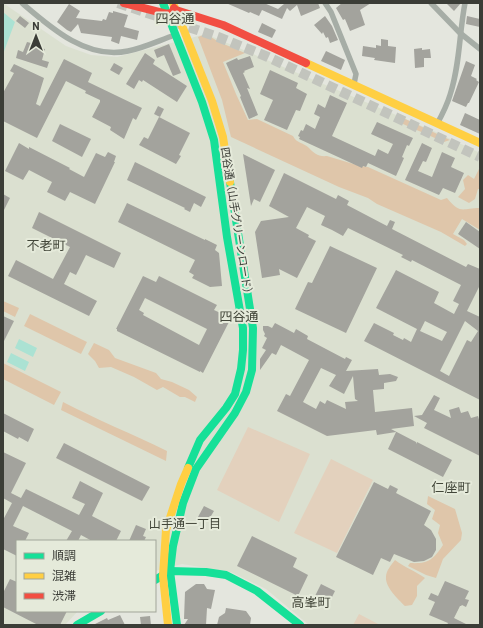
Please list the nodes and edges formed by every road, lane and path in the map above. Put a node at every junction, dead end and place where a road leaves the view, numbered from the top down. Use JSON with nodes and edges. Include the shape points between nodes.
{"nodes":[{"id":1,"x":22,"y":3,"type":"edge"},
{"id":2,"x":124,"y":3,"type":"edge"},
{"id":3,"x":163,"y":3,"type":"edge"},
{"id":4,"x":168,"y":3,"type":"edge"},
{"id":5,"x":325,"y":3,"type":"edge"},
{"id":6,"x":431,"y":3,"type":"edge"},
{"id":7,"x":465,"y":3,"type":"edge"},
{"id":8,"x":175,"y":7,"type":"edge"},
{"id":9,"x":167,"y":14,"type":"junction"},
{"id":10,"x":460,"y":33,"type":"junction"},
{"id":11,"x":175,"y":35,"type":"junction"},
{"id":12,"x":480,"y":50,"type":"edge"},
{"id":13,"x":354,"y":84,"type":"junction"},
{"id":14,"x":437,"y":124,"type":"junction"},
{"id":15,"x":480,"y":143,"type":"edge"},
{"id":16,"x":170,"y":571,"type":"junction"},
{"id":17,"x":159,"y":578,"type":"edge"},
{"id":18,"x":100,"y":612,"type":"edge"},
{"id":19,"x":87,"y":623,"type":"edge"},
{"id":20,"x":77,"y":625,"type":"edge"},
{"id":21,"x":168,"y":625,"type":"edge"},
{"id":22,"x":177,"y":625,"type":"edge"},
{"id":23,"x":300,"y":625,"type":"edge"}],
"edges":[{"from":1,"to":11,"type":"street","via":[[72,41],[100,52],[127,51]]},
{"from":2,"to":9,"type":"street"},
{"from":3,"to":9,"type":"street"},
{"from":4,"to":8,"type":"street"},
{"from":5,"to":13,"type":"street","via":[[356,74]]},
{"from":6,"to":10,"type":"street"},
{"from":7,"to":10,"type":"street"},
{"from":8,"to":9,"type":"street"},
{"from":8,"to":13,"type":"street","via":[[223,25]]},
{"from":8,"to":16,"type":"street","name":"四谷通（山手グリーンロード）","via":[[212,101],[223,137],[253,328],[252,370],[246,392],[196,469],[178,521]]},
{"from":9,"to":11,"type":"street"},
{"from":10,"to":12,"type":"street"},
{"from":10,"to":14,"type":"street","via":[[460,49],[450,96]]},
{"from":11,"to":17,"type":"street","via":[[214,140],[243,328],[243,350],[234,394],[200,440],[181,484],[166,530]]},
{"from":13,"to":14,"type":"street"},
{"from":14,"to":15,"type":"street"},
{"from":16,"to":17,"type":"street"},
{"from":16,"to":22,"type":"street","name":"四谷通（山手グリーンロード）"},
{"from":16,"to":23,"type":"street","via":[[206,572],[226,576],[257,591]]},
{"from":17,"to":21,"type":"street"},
{"from":18,"to":19,"type":"street"},
{"from":19,"to":20,"type":"street"}]}
